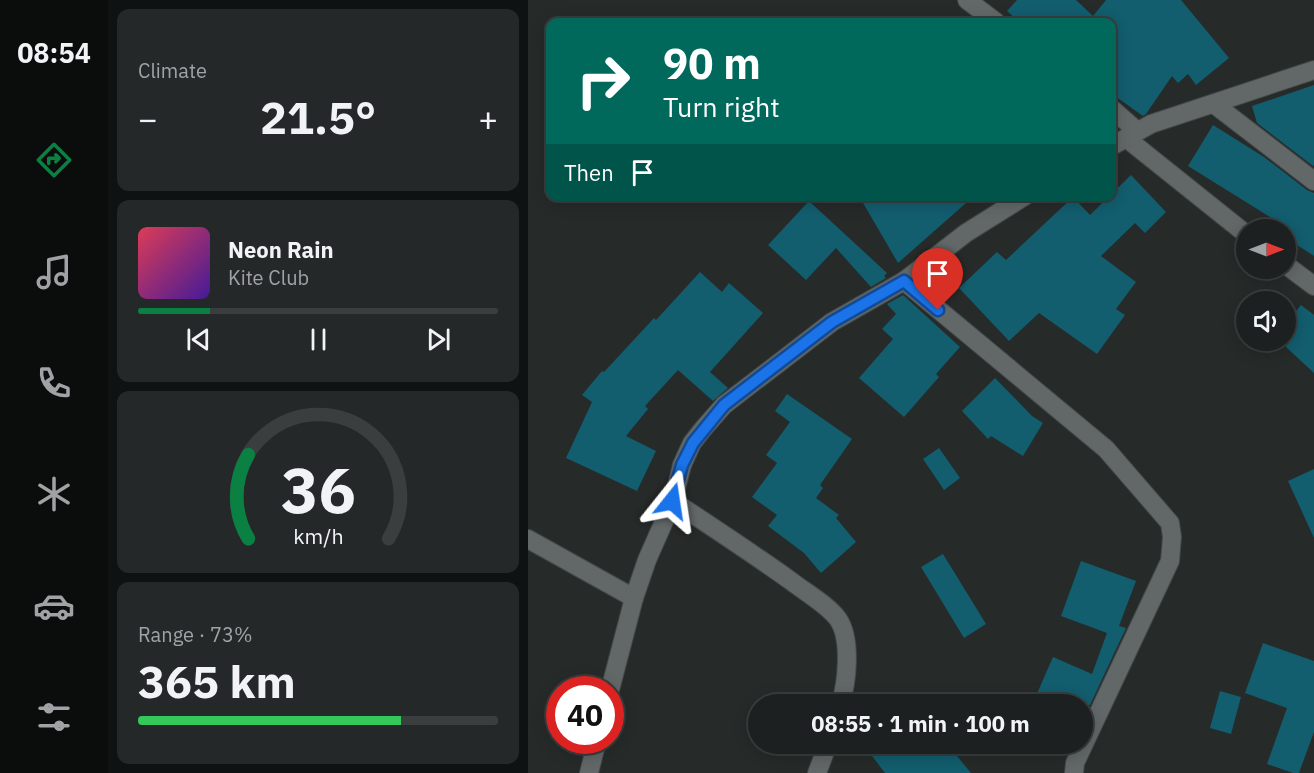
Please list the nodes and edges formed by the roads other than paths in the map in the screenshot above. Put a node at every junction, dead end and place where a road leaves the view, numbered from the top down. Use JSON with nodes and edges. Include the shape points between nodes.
{"nodes":[{"id":1,"x":968,"y":0,"type":"edge"},
{"id":2,"x":991,"y":18,"type":"edge"},
{"id":3,"x":1314,"y":70,"type":"edge"},
{"id":4,"x":1214,"y":104,"type":"junction"},
{"id":5,"x":1116,"y":119,"type":"edge"},
{"id":6,"x":1125,"y":139,"type":"edge"},
{"id":7,"x":1314,"y":181,"type":"edge"},
{"id":8,"x":1017,"y":201,"type":"edge"},
{"id":9,"x":1236,"y":226,"type":"edge"},
{"id":10,"x":1296,"y":272,"type":"edge"},
{"id":11,"x":904,"y":281,"type":"junction"},
{"id":12,"x":1314,"y":286,"type":"edge"},
{"id":13,"x":672,"y":501,"type":"junction"},
{"id":14,"x":528,"y":539,"type":"edge"},
{"id":15,"x":634,"y":598,"type":"junction"},
{"id":16,"x":614,"y":676,"type":"edge"},
{"id":17,"x":843,"y":694,"type":"edge"},
{"id":18,"x":594,"y":754,"type":"edge"},
{"id":19,"x":824,"y":754,"type":"edge"},
{"id":20,"x":589,"y":773,"type":"edge"},
{"id":21,"x":817,"y":773,"type":"edge"},
{"id":22,"x":1074,"y":773,"type":"edge"}],
"edges":[{"from":1,"to":2,"type":"street"},
{"from":3,"to":4,"type":"street"},
{"from":4,"to":6,"type":"street","via":[[1151,124]]},
{"from":4,"to":7,"type":"street"},
{"from":5,"to":6,"type":"street"},
{"from":6,"to":9,"type":"street"},
{"from":8,"to":11,"type":"street","via":[[966,233]]},
{"from":10,"to":12,"type":"street"},
{"from":11,"to":13,"type":"street","via":[[832,322],[724,405],[693,443]]},
{"from":11,"to":22,"type":"street","via":[[1106,449],[1170,523],[1170,561],[1075,763]]},
{"from":13,"to":15,"type":"street"},
{"from":13,"to":17,"type":"street","via":[[762,560],[838,620],[848,666]]},
{"from":14,"to":15,"type":"street"},
{"from":15,"to":16,"type":"street"},
{"from":18,"to":20,"type":"street"},
{"from":19,"to":21,"type":"street"}]}
